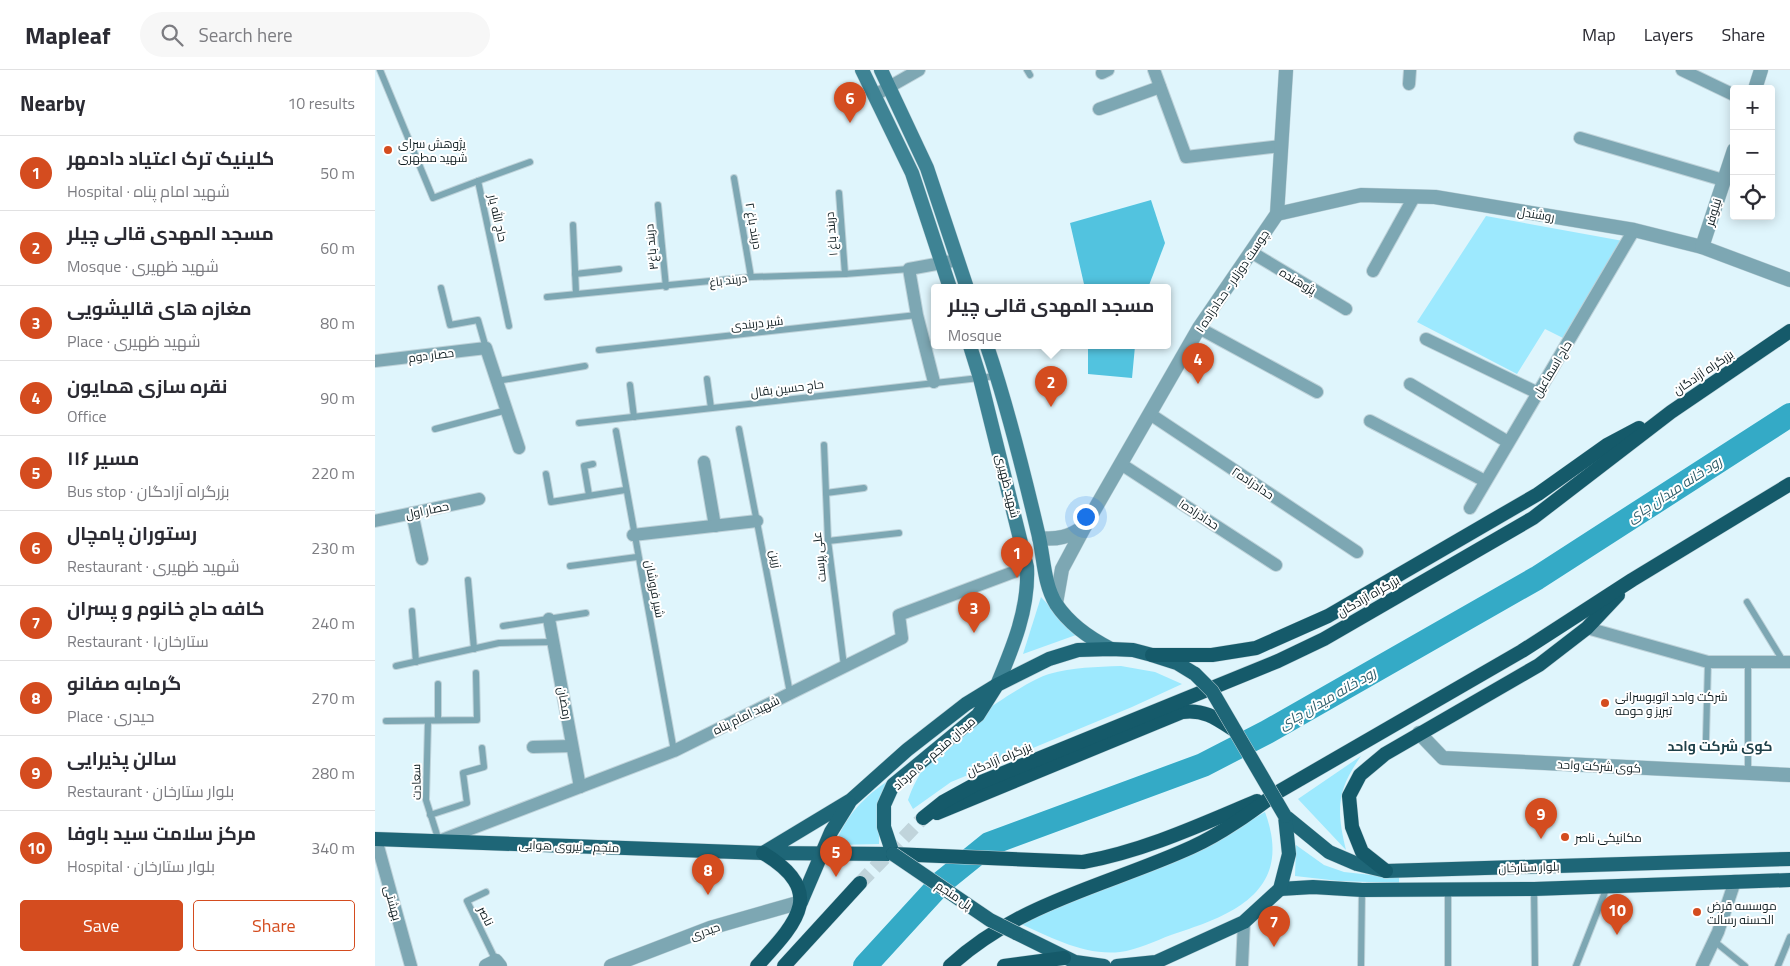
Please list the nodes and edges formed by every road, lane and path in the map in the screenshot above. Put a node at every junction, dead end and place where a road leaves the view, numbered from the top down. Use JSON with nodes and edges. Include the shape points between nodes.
{"nodes":[{"id":1,"x":380,"y":70,"type":"edge"},
{"id":2,"x":863,"y":70,"type":"edge"},
{"id":3,"x":881,"y":70,"type":"edge"},
{"id":4,"x":919,"y":70,"type":"edge"},
{"id":5,"x":1154,"y":70,"type":"edge"},
{"id":6,"x":1287,"y":70,"type":"edge"},
{"id":7,"x":1411,"y":70,"type":"edge"},
{"id":8,"x":1682,"y":70,"type":"edge"},
{"id":9,"x":1761,"y":70,"type":"edge"},
{"id":10,"x":1409,"y":84,"type":"dead end"},
{"id":11,"x":1756,"y":85,"type":"edge"},
{"id":12,"x":889,"y":86,"type":"junction"},
{"id":13,"x":1160,"y":87,"type":"junction"},
{"id":14,"x":1730,"y":93,"type":"edge"},
{"id":15,"x":875,"y":95,"type":"junction"},
{"id":16,"x":1099,"y":109,"type":"dead end"},
{"id":17,"x":1580,"y":138,"type":"dead end"},
{"id":18,"x":1281,"y":146,"type":"junction"},
{"id":19,"x":1730,"y":161,"type":"edge"},
{"id":20,"x":530,"y":162,"type":"dead end"},
{"id":21,"x":735,"y":178,"type":"dead end"},
{"id":22,"x":1723,"y":180,"type":"junction"},
{"id":23,"x":478,"y":181,"type":"junction"},
{"id":24,"x":839,"y":193,"type":"dead end"},
{"id":25,"x":1414,"y":197,"type":"junction"},
{"id":26,"x":658,"y":205,"type":"dead end"},
{"id":27,"x":1277,"y":214,"type":"junction"},
{"id":28,"x":573,"y":225,"type":"dead end"},
{"id":29,"x":1633,"y":230,"type":"junction"},
{"id":30,"x":1702,"y":247,"type":"junction"},
{"id":31,"x":1251,"y":252,"type":"junction"},
{"id":32,"x":958,"y":260,"type":"junction"},
{"id":33,"x":942,"y":263,"type":"junction"},
{"id":34,"x":619,"y":269,"type":"dead end"},
{"id":35,"x":909,"y":269,"type":"junction"},
{"id":36,"x":1373,"y":271,"type":"dead end"},
{"id":37,"x":575,"y":274,"type":"junction"},
{"id":38,"x":845,"y":274,"type":"junction"},
{"id":39,"x":751,"y":277,"type":"junction"},
{"id":40,"x":1790,"y":280,"type":"edge"},
{"id":41,"x":949,"y":284,"type":"edge"},
{"id":42,"x":966,"y":284,"type":"edge"},
{"id":43,"x":666,"y":287,"type":"junction"},
{"id":44,"x":441,"y":288,"type":"dead end"},
{"id":45,"x":576,"y":293,"type":"junction"},
{"id":46,"x":547,"y":297,"type":"dead end"},
{"id":47,"x":1346,"y":309,"type":"dead end"},
{"id":48,"x":917,"y":315,"type":"junction"},
{"id":49,"x":509,"y":326,"type":"dead end"},
{"id":50,"x":1199,"y":328,"type":"junction"},
{"id":51,"x":1790,"y":331,"type":"edge"},
{"id":52,"x":1426,"y":339,"type":"dead end"},
{"id":53,"x":487,"y":348,"type":"junction"},
{"id":54,"x":971,"y":349,"type":"edge"},
{"id":55,"x":988,"y":349,"type":"edge"},
{"id":56,"x":599,"y":350,"type":"dead end"},
{"id":57,"x":375,"y":361,"type":"edge"},
{"id":58,"x":585,"y":366,"type":"dead end"},
{"id":59,"x":997,"y":376,"type":"junction"},
{"id":60,"x":980,"y":378,"type":"junction"},
{"id":61,"x":707,"y":379,"type":"dead end"},
{"id":62,"x":497,"y":381,"type":"junction"},
{"id":63,"x":934,"y":382,"type":"junction"},
{"id":64,"x":1409,"y":384,"type":"dead end"},
{"id":65,"x":630,"y":385,"type":"dead end"},
{"id":66,"x":1317,"y":392,"type":"dead end"},
{"id":67,"x":1538,"y":392,"type":"junction"},
{"id":68,"x":711,"y":408,"type":"junction"},
{"id":69,"x":507,"y":410,"type":"junction"},
{"id":70,"x":1671,"y":412,"type":"junction"},
{"id":71,"x":1150,"y":414,"type":"junction"},
{"id":72,"x":634,"y":417,"type":"junction"},
{"id":73,"x":1370,"y":421,"type":"dead end"},
{"id":74,"x":579,"y":423,"type":"dead end"},
{"id":75,"x":435,"y":429,"type":"dead end"},
{"id":76,"x":739,"y":429,"type":"dead end"},
{"id":77,"x":616,"y":431,"type":"dead end"},
{"id":78,"x":1508,"y":442,"type":"junction"},
{"id":79,"x":825,"y":445,"type":"dead end"},
{"id":80,"x":519,"y":448,"type":"dead end"},
{"id":81,"x":704,"y":462,"type":"dead end"},
{"id":82,"x":593,"y":464,"type":"dead end"},
{"id":83,"x":1121,"y":464,"type":"junction"},
{"id":84,"x":545,"y":474,"type":"dead end"},
{"id":85,"x":1485,"y":481,"type":"junction"},
{"id":86,"x":1790,"y":484,"type":"edge"},
{"id":87,"x":864,"y":488,"type":"dead end"},
{"id":88,"x":625,"y":490,"type":"junction"},
{"id":89,"x":826,"y":493,"type":"junction"},
{"id":90,"x":589,"y":496,"type":"junction"},
{"id":91,"x":479,"y":499,"type":"dead end"},
{"id":92,"x":1470,"y":508,"type":"dead end"},
{"id":93,"x":412,"y":513,"type":"junction"},
{"id":94,"x":375,"y":520,"type":"edge"},
{"id":95,"x":757,"y":521,"type":"junction"},
{"id":96,"x":715,"y":526,"type":"junction"},
{"id":97,"x":1085,"y":526,"type":"junction"},
{"id":98,"x":899,"y":533,"type":"dead end"},
{"id":99,"x":633,"y":535,"type":"junction"},
{"id":100,"x":1039,"y":538,"type":"junction"},
{"id":101,"x":827,"y":541,"type":"junction"},
{"id":102,"x":1357,"y":552,"type":"dead end"},
{"id":103,"x":637,"y":557,"type":"junction"},
{"id":104,"x":422,"y":559,"type":"dead end"},
{"id":105,"x":1276,"y":565,"type":"dead end"},
{"id":106,"x":570,"y":566,"type":"dead end"},
{"id":107,"x":1027,"y":567,"type":"junction"},
{"id":108,"x":469,"y":580,"type":"dead end"},
{"id":109,"x":1632,"y":580,"type":"junction"},
{"id":110,"x":1747,"y":602,"type":"dead end"},
{"id":111,"x":1056,"y":603,"type":"junction"},
{"id":112,"x":412,"y":611,"type":"dead end"},
{"id":113,"x":586,"y":613,"type":"dead end"},
{"id":114,"x":549,"y":619,"type":"junction"},
{"id":115,"x":503,"y":626,"type":"dead end"},
{"id":116,"x":1587,"y":628,"type":"junction"},
{"id":117,"x":554,"y":642,"type":"junction"},
{"id":118,"x":474,"y":649,"type":"junction"},
{"id":119,"x":1111,"y":649,"type":"junction"},
{"id":120,"x":1153,"y":656,"type":"junction"},
{"id":121,"x":415,"y":662,"type":"junction"},
{"id":122,"x":1708,"y":662,"type":"junction"},
{"id":123,"x":1748,"y":662,"type":"junction"},
{"id":124,"x":1787,"y":662,"type":"edge"},
{"id":125,"x":396,"y":666,"type":"dead end"},
{"id":126,"x":844,"y":666,"type":"junction"},
{"id":127,"x":476,"y":673,"type":"dead end"},
{"id":128,"x":438,"y":684,"type":"dead end"},
{"id":129,"x":997,"y":685,"type":"junction"},
{"id":130,"x":790,"y":693,"type":"junction"},
{"id":131,"x":428,"y":720,"type":"junction"},
{"id":132,"x":438,"y":720,"type":"junction"},
{"id":133,"x":386,"y":721,"type":"dead end"},
{"id":134,"x":1234,"y":730,"type":"junction"},
{"id":135,"x":1419,"y":733,"type":"junction"},
{"id":136,"x":1706,"y":739,"type":"dead end"},
{"id":137,"x":572,"y":746,"type":"junction"},
{"id":138,"x":533,"y":747,"type":"dead end"},
{"id":139,"x":482,"y":748,"type":"dead end"},
{"id":140,"x":673,"y":751,"type":"junction"},
{"id":141,"x":1748,"y":772,"type":"junction"},
{"id":142,"x":1790,"y":774,"type":"edge"},
{"id":143,"x":580,"y":787,"type":"junction"},
{"id":144,"x":1278,"y":792,"type":"junction"},
{"id":145,"x":851,"y":800,"type":"junction"},
{"id":146,"x":430,"y":815,"type":"junction"},
{"id":147,"x":1285,"y":816,"type":"junction"},
{"id":148,"x":375,"y":839,"type":"edge"},
{"id":149,"x":439,"y":841,"type":"junction"},
{"id":150,"x":763,"y":853,"type":"junction"},
{"id":151,"x":893,"y":854,"type":"junction"},
{"id":152,"x":821,"y":855,"type":"junction"},
{"id":153,"x":1790,"y":859,"type":"edge"},
{"id":154,"x":1386,"y":871,"type":"junction"},
{"id":155,"x":381,"y":876,"type":"edge"},
{"id":156,"x":1790,"y":880,"type":"edge"},
{"id":157,"x":1735,"y":881,"type":"junction"},
{"id":158,"x":860,"y":883,"type":"tunnel mouth"},
{"id":159,"x":1607,"y":887,"type":"junction"},
{"id":160,"x":1280,"y":889,"type":"junction"},
{"id":161,"x":1448,"y":889,"type":"junction"},
{"id":162,"x":1534,"y":889,"type":"junction"},
{"id":163,"x":1362,"y":890,"type":"junction"},
{"id":164,"x":486,"y":892,"type":"dead end"},
{"id":165,"x":801,"y":902,"type":"junction"},
{"id":166,"x":1244,"y":922,"type":"junction"},
{"id":167,"x":1790,"y":937,"type":"edge"},
{"id":168,"x":1714,"y":941,"type":"junction"},
{"id":169,"x":1072,"y":962,"type":"edge"},
{"id":170,"x":494,"y":964,"type":"edge"},
{"id":171,"x":1154,"y":964,"type":"edge"},
{"id":172,"x":411,"y":966,"type":"edge"},
{"id":173,"x":611,"y":966,"type":"edge"},
{"id":174,"x":757,"y":966,"type":"edge"},
{"id":175,"x":784,"y":966,"type":"edge"},
{"id":176,"x":950,"y":966,"type":"edge"},
{"id":177,"x":1003,"y":966,"type":"edge"},
{"id":178,"x":1104,"y":966,"type":"edge"},
{"id":179,"x":1117,"y":966,"type":"edge"},
{"id":180,"x":1241,"y":966,"type":"edge"},
{"id":181,"x":1361,"y":966,"type":"edge"},
{"id":182,"x":1448,"y":966,"type":"edge"},
{"id":183,"x":1535,"y":966,"type":"edge"},
{"id":184,"x":1576,"y":966,"type":"edge"},
{"id":185,"x":1702,"y":966,"type":"edge"},
{"id":186,"x":1745,"y":966,"type":"edge"},
{"id":187,"x":1778,"y":966,"type":"edge"}],
"edges":[{"from":1,"to":23,"type":"lane","name":"حاج الله یار","via":[[433,198]]},
{"from":2,"to":15,"type":"main road"},
{"from":3,"to":12,"type":"main road"},
{"from":4,"to":12,"type":"street"},
{"from":5,"to":13,"type":"street"},
{"from":6,"to":18,"type":"street"},
{"from":7,"to":10,"type":"street"},
{"from":8,"to":14,"type":"street"},
{"from":9,"to":11,"type":"street"},
{"from":12,"to":15,"type":"street"},
{"from":12,"to":32,"type":"main road","via":[[927,168]]},
{"from":13,"to":16,"type":"street"},
{"from":13,"to":18,"type":"street","via":[[1186,157]]},
{"from":15,"to":33,"type":"main road","via":[[912,173]]},
{"from":17,"to":22,"type":"street"},
{"from":18,"to":27,"type":"street"},
{"from":19,"to":22,"type":"street","name":"نیلوفر"},
{"from":20,"to":23,"type":"lane"},
{"from":21,"to":39,"type":"lane","name":"دربند باغ ۲"},
{"from":22,"to":30,"type":"street","name":"نیلوفر"},
{"from":23,"to":49,"type":"lane","name":"حاج الله یار"},
{"from":24,"to":38,"type":"lane","name":"دربند باغ ۱"},
{"from":25,"to":27,"type":"street","name":"روشندل","via":[[1361,195]]},
{"from":25,"to":29,"type":"street","name":"روشندل","via":[[1435,197]]},
{"from":25,"to":36,"type":"street"},
{"from":26,"to":43,"type":"lane","name":"دربند باغ۳"},
{"from":27,"to":31,"type":"street","name":"چوست دوزلار - حدادزاده ۱"},
{"from":28,"to":37,"type":"lane"},
{"from":29,"to":30,"type":"street","name":"روشندل"},
{"from":29,"to":67,"type":"street","name":"حاج اسماعیل"},
{"from":30,"to":40,"type":"street","name":"روشندل"},
{"from":31,"to":47,"type":"street","name":"پژوهنده"},
{"from":31,"to":50,"type":"street","name":"چوست دوزلار - حدادزاده ۱"},
{"from":32,"to":33,"type":"street","name":"دربند باغ"},
{"from":32,"to":42,"type":"main road"},
{"from":33,"to":35,"type":"street","name":"دربند باغ"},
{"from":33,"to":41,"type":"main road"},
{"from":34,"to":37,"type":"lane"},
{"from":35,"to":38,"type":"lane","name":"دربند باغ"},
{"from":35,"to":48,"type":"street"},
{"from":37,"to":45,"type":"lane"},
{"from":38,"to":39,"type":"lane","name":"دربند باغ"},
{"from":39,"to":43,"type":"lane","name":"دربند باغ"},
{"from":43,"to":45,"type":"lane","name":"دربند باغ"},
{"from":44,"to":53,"type":"lane","via":[[450,324],[479,320]]},
{"from":45,"to":46,"type":"lane","name":"دربند باغ"},
{"from":48,"to":56,"type":"lane","name":"شیر دربندی"},
{"from":48,"to":63,"type":"street"},
{"from":50,"to":66,"type":"street"},
{"from":50,"to":71,"type":"street","name":"چوست دوزلار - حدادزاده ۱"},
{"from":51,"to":70,"type":"highway","name":"بزرگراه آزادگان"},
{"from":52,"to":67,"type":"street"},
{"from":53,"to":57,"type":"street","name":"حصار دوم"},
{"from":53,"to":62,"type":"street"},
{"from":54,"to":60,"type":"main road","name":"شهید ظهیری"},
{"from":55,"to":59,"type":"main road","name":"شهید ظهیری"},
{"from":58,"to":62,"type":"lane"},
{"from":59,"to":60,"type":"lane","name":"حاج حسین بقال"},
{"from":59,"to":100,"type":"main road","name":"شهید ظهیری"},
{"from":60,"to":63,"type":"lane","name":"حاج حسین بقال"},
{"from":60,"to":107,"type":"main road","name":"شهید ظهیری"},
{"from":61,"to":68,"type":"lane"},
{"from":62,"to":69,"type":"street"},
{"from":63,"to":68,"type":"lane","name":"حاج حسین بقال"},
{"from":64,"to":78,"type":"street"},
{"from":65,"to":72,"type":"lane"},
{"from":67,"to":78,"type":"street","name":"حاج اسماعیل"},
{"from":68,"to":72,"type":"lane","name":"حاج حسین بقال"},
{"from":69,"to":75,"type":"lane"},
{"from":69,"to":80,"type":"street"},
{"from":70,"to":120,"type":"highway","via":[[1607,445],[1538,494],[1328,616],[1256,648],[1212,656]]},
{"from":70,"to":134,"type":"highway","name":"بزرگراه آزادگان","via":[[1533,518],[1324,639],[1278,661],[974,785],[943,802],[923,818],[1182,712],[1195,710],[1211,714]]},
{"from":71,"to":83,"type":"street","name":"چوست دوزلار - حدادزاده ۱"},
{"from":71,"to":102,"type":"street","name":"حدادزاده۲"},
{"from":72,"to":74,"type":"lane","name":"حاج حسین بقال"},
{"from":73,"to":85,"type":"street"},
{"from":76,"to":95,"type":"lane","name":"زرین"},
{"from":77,"to":88,"type":"lane","name":"شیر فروشان"},
{"from":78,"to":85,"type":"street","name":"حاج اسماعیل"},
{"from":79,"to":89,"type":"lane","name":"علی پرست"},
{"from":81,"to":96,"type":"street"},
{"from":82,"to":90,"type":"lane","via":[[584,466]]},
{"from":83,"to":97,"type":"street","name":"چوست دوزلار - حدادزاده ۱"},
{"from":83,"to":105,"type":"street","name":"حدادزاده۱"},
{"from":84,"to":90,"type":"lane","via":[[551,502]]},
{"from":85,"to":92,"type":"street","name":"حاج اسماعیل"},
{"from":86,"to":109,"type":"highway"},
{"from":87,"to":89,"type":"lane"},
{"from":88,"to":90,"type":"lane"},
{"from":88,"to":99,"type":"lane","name":"شیر فروشان"},
{"from":89,"to":101,"type":"lane","name":"علی پرست"},
{"from":91,"to":93,"type":"street","name":"حصار اول"},
{"from":93,"to":94,"type":"street","name":"حصار اول"},
{"from":93,"to":104,"type":"street"},
{"from":95,"to":96,"type":"street"},
{"from":95,"to":130,"type":"lane","name":"زرین"},
{"from":96,"to":99,"type":"street"},
{"from":97,"to":100,"type":"street","via":[[1056,540]]},
{"from":97,"to":111,"type":"street","name":"چوست دوزلار - حدادزاده ۱","via":[[1062,569]]},
{"from":98,"to":101,"type":"lane"},
{"from":99,"to":103,"type":"lane","name":"شیر فروشان"},
{"from":100,"to":111,"type":"main road","name":"شهید ظهیری","via":[[1049,590]]},
{"from":101,"to":126,"type":"lane","name":"علی پرست"},
{"from":103,"to":106,"type":"lane"},
{"from":103,"to":140,"type":"lane","name":"شیر فروشان"},
{"from":107,"to":126,"type":"street","name":"شهید امام پناه","via":[[899,615],[902,638]]},
{"from":107,"to":129,"type":"main road","name":"شهید ظهیری","via":[[1028,588],[1024,608]]},
{"from":108,"to":118,"type":"lane"},
{"from":109,"to":116,"type":"highway"},
{"from":109,"to":144,"type":"highway","via":[[1522,651]]},
{"from":110,"to":124,"type":"lane"},
{"from":111,"to":119,"type":"main road","name":"شهید ظهیری","via":[[1080,631]]},
{"from":112,"to":121,"type":"lane"},
{"from":113,"to":114,"type":"lane"},
{"from":114,"to":115,"type":"lane"},
{"from":114,"to":117,"type":"street","name":"رمضان"},
{"from":116,"to":122,"type":"street"},
{"from":116,"to":135,"type":"highway","via":[[1539,665]]},
{"from":117,"to":118,"type":"lane","via":[[499,643]]},
{"from":117,"to":137,"type":"street","name":"رمضان"},
{"from":118,"to":121,"type":"lane"},
{"from":119,"to":120,"type":"main road","via":[[1133,650]]},
{"from":119,"to":129,"type":"main road","via":[[1078,650],[1049,659]]},
{"from":120,"to":134,"type":"main road","bridge":true,"via":[[1195,674],[1212,691]]},
{"from":121,"to":125,"type":"lane"},
{"from":122,"to":123,"type":"street"},
{"from":122,"to":136,"type":"lane"},
{"from":123,"to":124,"type":"street"},
{"from":123,"to":141,"type":"lane"},
{"from":126,"to":130,"type":"street","name":"شهید امام پناه"},
{"from":127,"to":132,"type":"lane","via":[[477,720]]},
{"from":128,"to":132,"type":"lane"},
{"from":129,"to":145,"type":"main road","via":[[966,704],[907,750]]},
{"from":129,"to":151,"type":"main road","name":"میدان منجم - ۵ مرداد","via":[[978,715],[893,785],[884,805],[884,827]]},
{"from":130,"to":140,"type":"street","name":"شهید امام پناه"},
{"from":131,"to":132,"type":"lane"},
{"from":131,"to":133,"type":"lane"},
{"from":131,"to":146,"type":"lane","name":"سعادت","via":[[426,800]]},
{"from":134,"to":147,"type":"main road","bridge":true},
{"from":135,"to":141,"type":"street","name":"کوی شرکت واحد","via":[[1443,758]]},
{"from":135,"to":154,"type":"highway","via":[[1385,754],[1360,775],[1349,796],[1352,827],[1362,852]]},
{"from":137,"to":138,"type":"street"},
{"from":137,"to":143,"type":"street","name":"رمضان"},
{"from":139,"to":146,"type":"lane","via":[[484,767],[463,773],[467,803]]},
{"from":140,"to":143,"type":"street","name":"شهید امام پناه"},
{"from":141,"to":142,"type":"street","name":"کوی شرکت واحد"},
{"from":143,"to":149,"type":"street","name":"شهید امام پناه"},
{"from":144,"to":151,"type":"highway","via":[[1160,841],[1083,862]]},
{"from":144,"to":176,"type":"highway","via":[[1243,818],[1192,847],[1045,904],[1006,924]]},
{"from":145,"to":150,"type":"main road"},
{"from":145,"to":152,"type":"main road"},
{"from":146,"to":149,"type":"lane","name":"سعادت"},
{"from":147,"to":154,"type":"main road","name":"بلوار ستارخان","via":[[1329,852],[1357,864]]},
{"from":147,"to":160,"type":"main road","via":[[1289,854]]},
{"from":148,"to":149,"type":"main road","name":"منجم - نیروی هوایی"},
{"from":148,"to":155,"type":"street","name":"بهشتی"},
{"from":149,"to":150,"type":"main road","name":"منجم - نیروی هوایی"},
{"from":150,"to":152,"type":"main road","name":"منجم - نیروی هوایی"},
{"from":150,"to":165,"type":"highway","via":[[792,875],[799,886]]},
{"from":151,"to":152,"type":"main road","name":"منجم - نیروی هوایی"},
{"from":151,"to":169,"type":"main road","name":"پل منجم","bridge":true,"via":[[990,920]]},
{"from":152,"to":165,"type":"main road"},
{"from":153,"to":154,"type":"main road","name":"بلوار ستارخان"},
{"from":155,"to":172,"type":"street","name":"بهشتی"},
{"from":156,"to":157,"type":"main road","name":"بلوار ستارخان"},
{"from":157,"to":159,"type":"main road","name":"بلوار ستارخان"},
{"from":157,"to":168,"type":"street"},
{"from":158,"to":175,"type":"highway"},
{"from":159,"to":162,"type":"main road","name":"بلوار ستارخان"},
{"from":159,"to":184,"type":"lane"},
{"from":160,"to":163,"type":"main road","name":"بلوار ستارخان"},
{"from":160,"to":166,"type":"main road"},
{"from":161,"to":162,"type":"main road","name":"بلوار ستارخان"},
{"from":161,"to":163,"type":"main road","name":"بلوار ستارخان"},
{"from":161,"to":182,"type":"lane"},
{"from":162,"to":183,"type":"lane"},
{"from":163,"to":181,"type":"lane"},
{"from":164,"to":170,"type":"lane","name":"ناصر","via":[[467,901]]},
{"from":165,"to":173,"type":"street","name":"حیدری","via":[[710,928]]},
{"from":165,"to":174,"type":"highway","via":[[796,917]]},
{"from":166,"to":171,"type":"main road"},
{"from":166,"to":180,"type":"street"},
{"from":167,"to":187,"type":"lane"},
{"from":168,"to":185,"type":"street"},
{"from":168,"to":186,"type":"lane"},
{"from":169,"to":177,"type":"highway"},
{"from":169,"to":178,"type":"main road"},
{"from":171,"to":179,"type":"main road"}]}
